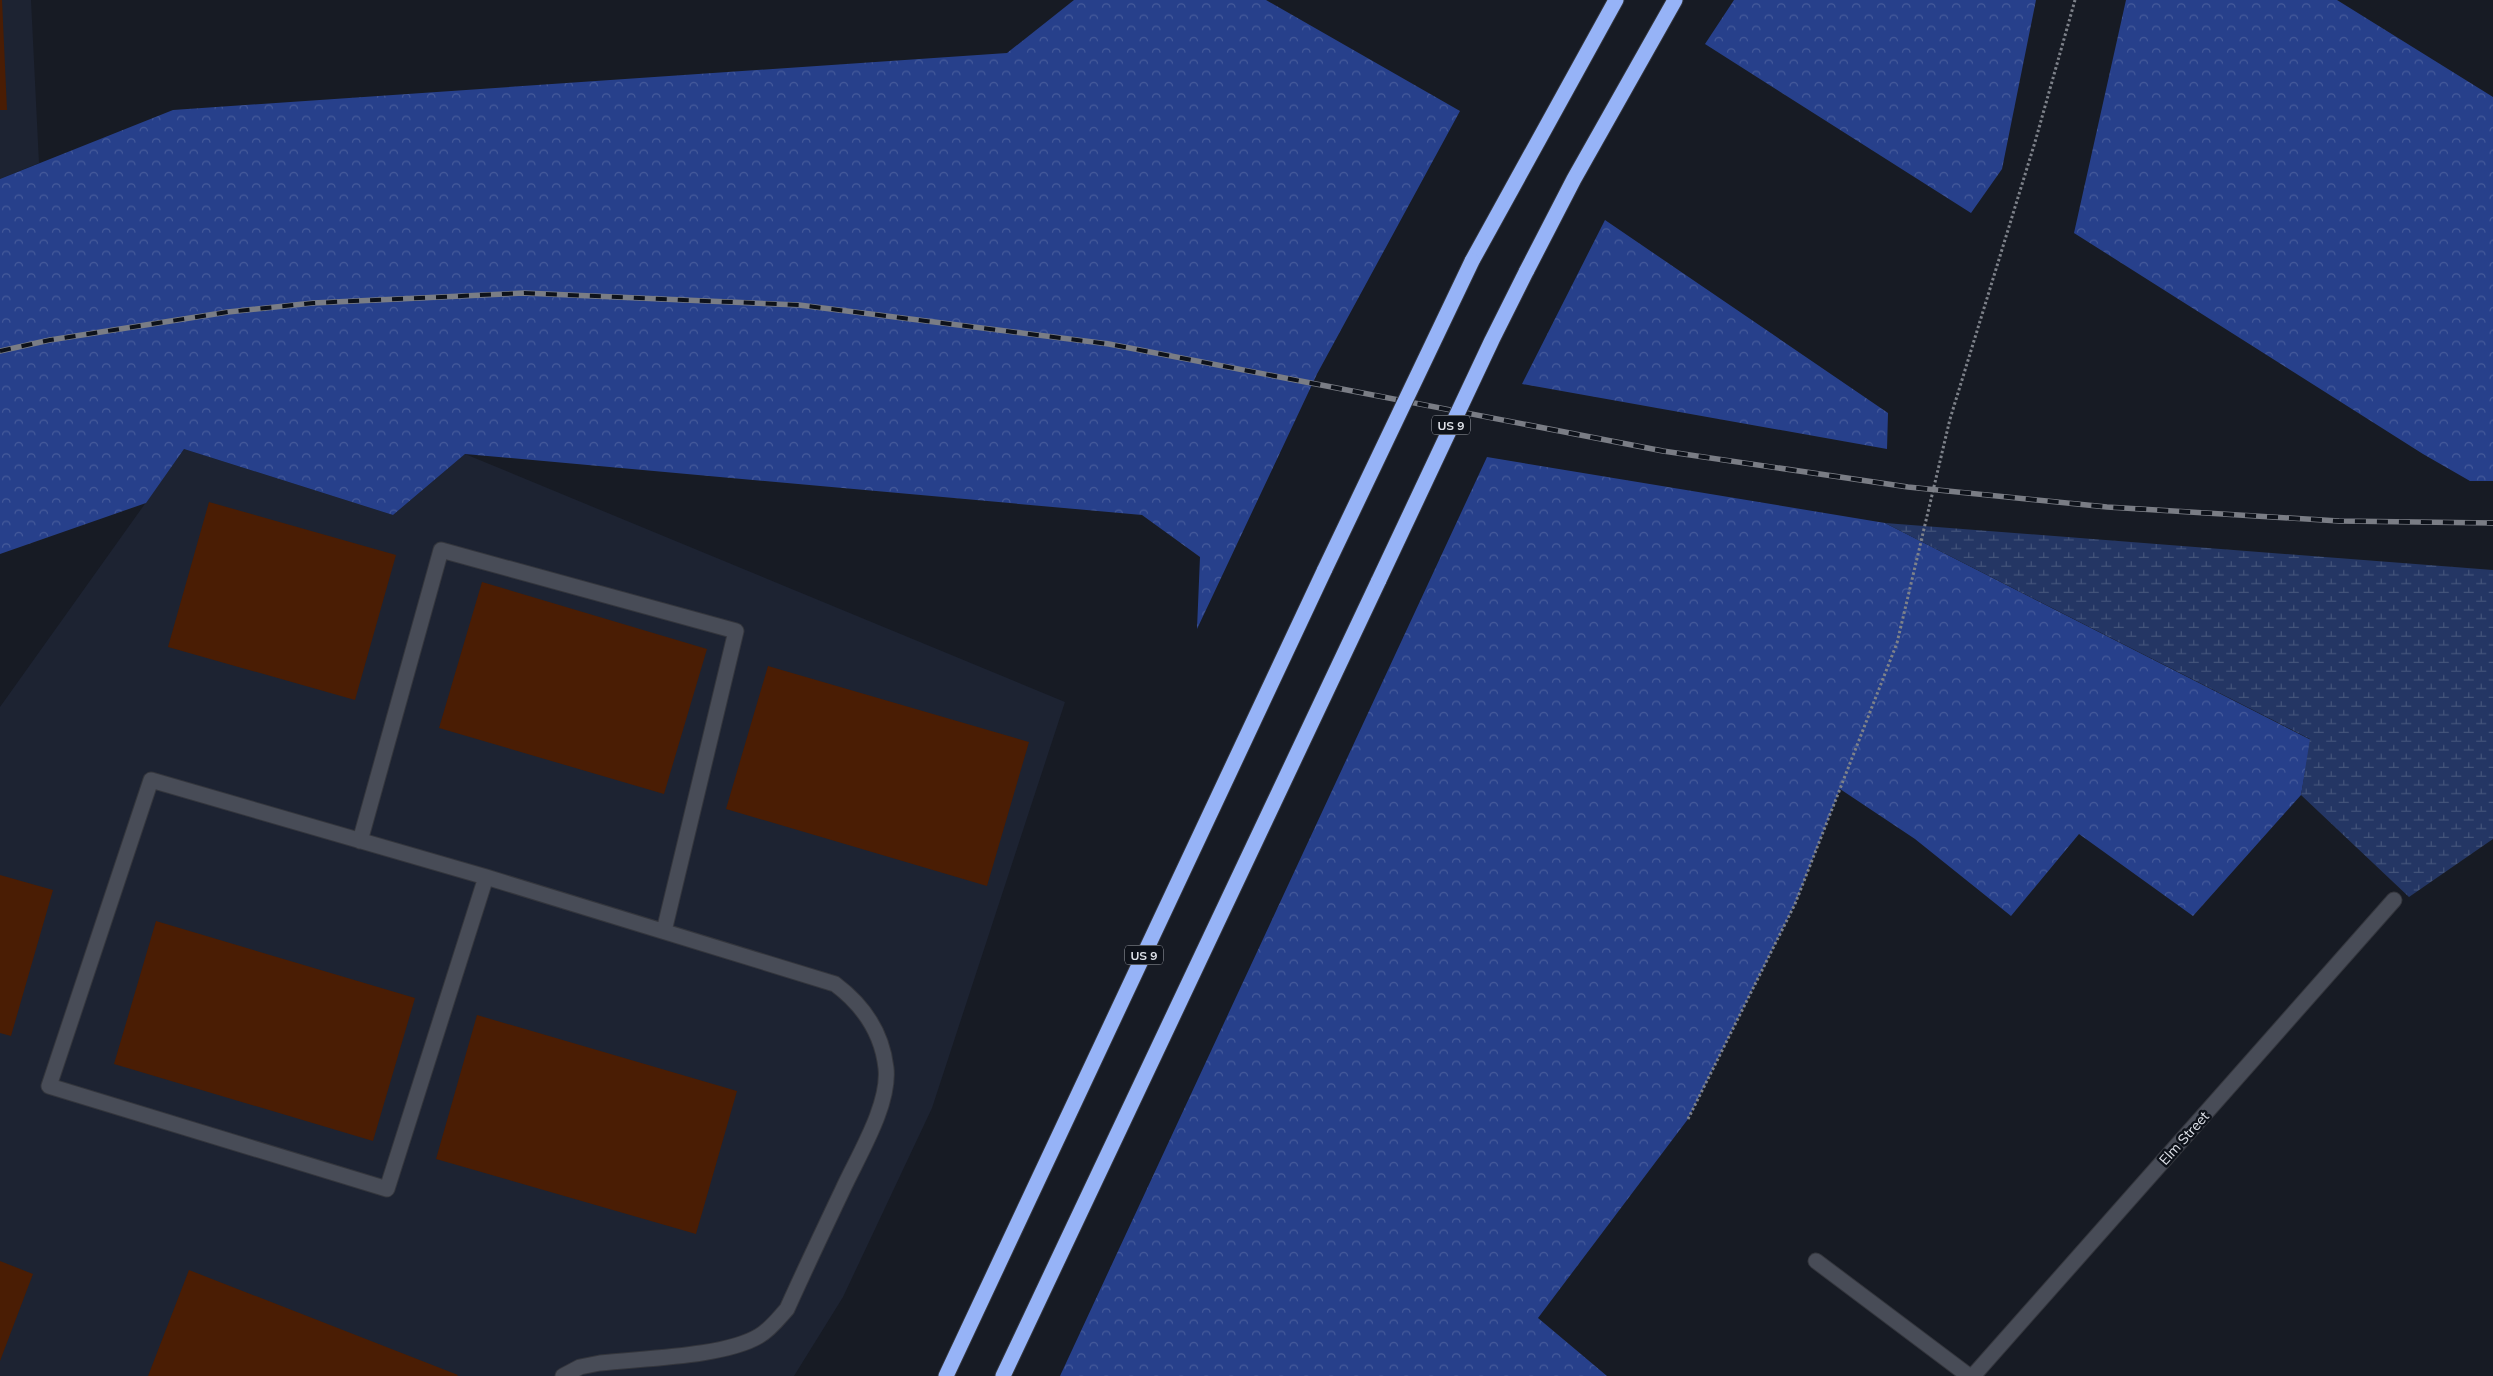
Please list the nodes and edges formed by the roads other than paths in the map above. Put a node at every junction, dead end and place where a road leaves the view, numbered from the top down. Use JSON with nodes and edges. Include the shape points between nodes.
{"nodes":[{"id":1,"x":1616,"y":0,"type":"edge"},
{"id":2,"x":1675,"y":0,"type":"edge"},
{"id":3,"x":360,"y":841,"type":"junction"},
{"id":4,"x":486,"y":877,"type":"junction"},
{"id":5,"x":2394,"y":900,"type":"dead end"},
{"id":6,"x":664,"y":931,"type":"junction"},
{"id":7,"x":1816,"y":1261,"type":"dead end"},
{"id":8,"x":562,"y":1376,"type":"edge"},
{"id":9,"x":946,"y":1376,"type":"edge"},
{"id":10,"x":1003,"y":1376,"type":"edge"},
{"id":11,"x":1969,"y":1376,"type":"edge"},
{"id":12,"x":1973,"y":1376,"type":"edge"}],
"edges":[{"from":1,"to":9,"type":"highway","number":"US 9","bridge":true,"via":[[1472,261]]},
{"from":2,"to":10,"type":"highway","number":"US 9","bridge":true,"via":[[1574,179],[1492,340]]},
{"from":3,"to":4,"type":"street"},
{"from":3,"to":4,"type":"street","via":[[151,780],[49,1086],[387,1189]]},
{"from":3,"to":6,"type":"street","via":[[441,550],[736,631]]},
{"from":4,"to":6,"type":"street"},
{"from":5,"to":12,"type":"street","name":"Elm Street"},
{"from":6,"to":8,"type":"street","via":[[835,984],[852,996],[866,1012],[876,1032],[886,1070],[885,1089],[874,1122],[791,1300],[774,1325],[731,1348],[600,1363],[580,1367]]},
{"from":7,"to":11,"type":"street"}]}
